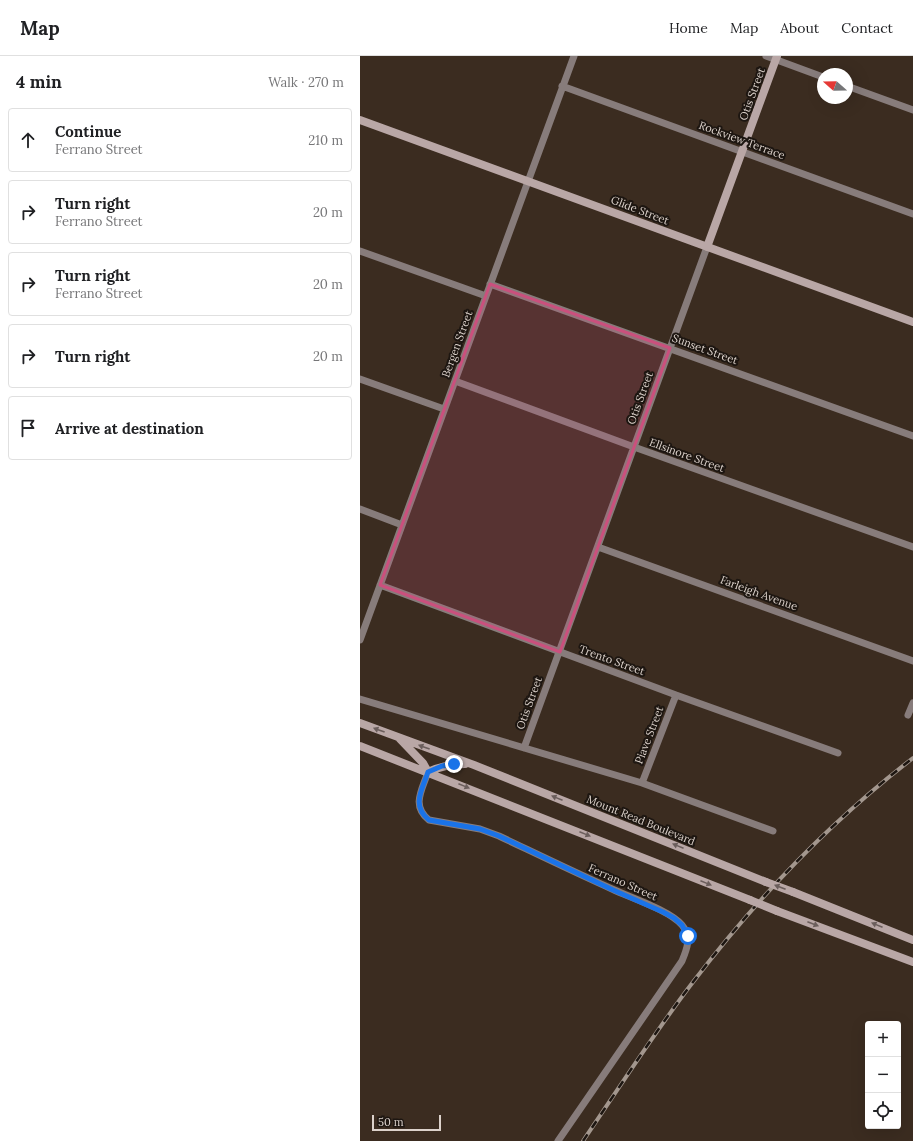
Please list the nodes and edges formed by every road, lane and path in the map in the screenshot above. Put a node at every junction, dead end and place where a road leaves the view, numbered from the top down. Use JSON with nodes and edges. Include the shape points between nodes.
{"nodes":[{"id":1,"x":574,"y":56,"type":"edge"},
{"id":2,"x":766,"y":56,"type":"edge"},
{"id":3,"x":777,"y":58,"type":"edge"},
{"id":4,"x":817,"y":75,"type":"edge"},
{"id":5,"x":562,"y":86,"type":"junction"},
{"id":6,"x":853,"y":88,"type":"edge"},
{"id":7,"x":913,"y":110,"type":"edge"},
{"id":8,"x":360,"y":120,"type":"edge"},
{"id":9,"x":742,"y":152,"type":"junction"},
{"id":10,"x":528,"y":180,"type":"junction"},
{"id":11,"x":913,"y":214,"type":"edge"},
{"id":12,"x":707,"y":247,"type":"junction"},
{"id":13,"x":360,"y":250,"type":"edge"},
{"id":14,"x":490,"y":284,"type":"junction"},
{"id":15,"x":486,"y":296,"type":"junction"},
{"id":16,"x":913,"y":322,"type":"edge"},
{"id":17,"x":670,"y":348,"type":"junction"},
{"id":18,"x":360,"y":379,"type":"edge"},
{"id":19,"x":455,"y":381,"type":"junction"},
{"id":20,"x":444,"y":409,"type":"junction"},
{"id":21,"x":913,"y":436,"type":"edge"},
{"id":22,"x":634,"y":447,"type":"junction"},
{"id":23,"x":360,"y":509,"type":"edge"},
{"id":24,"x":402,"y":524,"type":"junction"},
{"id":25,"x":598,"y":547,"type":"junction"},
{"id":26,"x":913,"y":547,"type":"edge"},
{"id":27,"x":380,"y":585,"type":"junction"},
{"id":28,"x":360,"y":640,"type":"edge"},
{"id":29,"x":560,"y":652,"type":"junction"},
{"id":30,"x":913,"y":661,"type":"edge"},
{"id":31,"x":676,"y":695,"type":"junction"},
{"id":32,"x":360,"y":700,"type":"edge"},
{"id":33,"x":913,"y":703,"type":"edge"},
{"id":34,"x":908,"y":715,"type":"dead end"},
{"id":35,"x":360,"y":723,"type":"edge"},
{"id":36,"x":398,"y":737,"type":"junction"},
{"id":37,"x":360,"y":746,"type":"edge"},
{"id":38,"x":524,"y":748,"type":"junction"},
{"id":39,"x":838,"y":753,"type":"dead end"},
{"id":40,"x":474,"y":765,"type":"junction"},
{"id":41,"x":428,"y":772,"type":"junction"},
{"id":42,"x":642,"y":783,"type":"junction"},
{"id":43,"x":773,"y":831,"type":"dead end"},
{"id":44,"x":913,"y":940,"type":"edge"},
{"id":45,"x":913,"y":962,"type":"edge"},
{"id":46,"x":558,"y":1141,"type":"edge"}],
"edges":[{"from":1,"to":5,"type":"street","name":"Bergen Street"},
{"from":2,"to":3,"type":"street"},
{"from":3,"to":4,"type":"street"},
{"from":3,"to":9,"type":"main road","name":"Otis Street"},
{"from":5,"to":9,"type":"street","name":"Rockview Terrace"},
{"from":5,"to":10,"type":"street","name":"Bergen Street"},
{"from":6,"to":7,"type":"street"},
{"from":8,"to":10,"type":"main road","name":"Glide Street"},
{"from":9,"to":11,"type":"street","name":"Rockview Terrace"},
{"from":9,"to":12,"type":"main road","name":"Otis Street"},
{"from":10,"to":12,"type":"main road","name":"Glide Street"},
{"from":10,"to":14,"type":"street","name":"Bergen Street"},
{"from":12,"to":16,"type":"main road","name":"Glide Street"},
{"from":12,"to":17,"type":"street","name":"Otis Street"},
{"from":13,"to":15,"type":"street"},
{"from":14,"to":15,"type":"street","name":"Bergen Street"},
{"from":14,"to":17,"type":"street","name":"Sunset Street"},
{"from":15,"to":19,"type":"street","name":"Bergen Street"},
{"from":17,"to":21,"type":"street","name":"Sunset Street"},
{"from":17,"to":22,"type":"street","name":"Otis Street"},
{"from":18,"to":20,"type":"street"},
{"from":19,"to":20,"type":"street","name":"Bergen Street"},
{"from":19,"to":22,"type":"street","name":"Ellsinore Street"},
{"from":20,"to":24,"type":"street","name":"Bergen Street"},
{"from":22,"to":25,"type":"street","name":"Otis Street"},
{"from":22,"to":26,"type":"street","name":"Ellsinore Street"},
{"from":23,"to":24,"type":"street"},
{"from":24,"to":27,"type":"street","name":"Bergen Street"},
{"from":25,"to":29,"type":"street","name":"Otis Street"},
{"from":25,"to":30,"type":"street","name":"Farleigh Avenue"},
{"from":27,"to":28,"type":"street","name":"Bergen Street"},
{"from":27,"to":29,"type":"street","name":"Trento Street"},
{"from":29,"to":31,"type":"street","name":"Trento Street"},
{"from":29,"to":38,"type":"street","name":"Otis Street"},
{"from":31,"to":39,"type":"street","name":"Trento Street"},
{"from":31,"to":42,"type":"street","name":"Piave Street"},
{"from":32,"to":38,"type":"street"},
{"from":33,"to":34,"type":"street"},
{"from":36,"to":35,"type":"main road","name":"Mount Read Boulevard","one_way":true},
{"from":40,"to":36,"type":"main road","name":"Mount Read Boulevard","one_way":true},
{"from":36,"to":41,"type":"main road","via":[[423,763]]},
{"from":37,"to":41,"type":"main road"},
{"from":38,"to":42,"type":"street"},
{"from":40,"to":41,"type":"main road","via":[[448,765]]},
{"from":44,"to":40,"type":"main road","name":"Mount Read Boulevard","one_way":true,"bridge":true},
{"from":41,"to":45,"type":"main road","one_way":true,"bridge":true,"via":[[776,911]]},
{"from":41,"to":46,"type":"street","name":"Ferrano Street","via":[[418,799],[419,808],[429,820],[480,829],[499,836],[663,912],[682,925],[688,936],[688,948],[682,961]]},
{"from":42,"to":43,"type":"street"}]}
